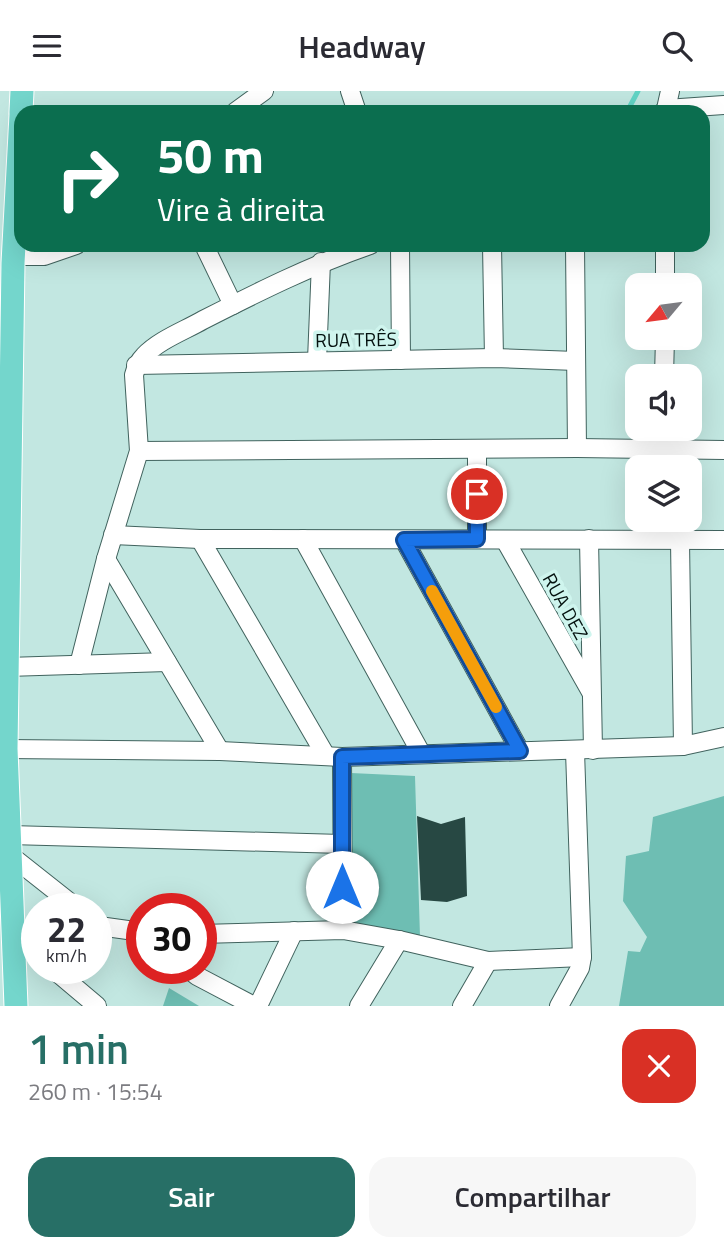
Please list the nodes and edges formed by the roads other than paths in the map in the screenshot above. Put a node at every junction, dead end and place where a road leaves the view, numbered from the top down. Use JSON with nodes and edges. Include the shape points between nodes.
{"nodes":[{"id":1,"x":264,"y":91,"type":"edge"},
{"id":2,"x":245,"y":105,"type":"edge"},
{"id":3,"x":14,"y":252,"type":"edge"},
{"id":4,"x":56,"y":252,"type":"edge"},
{"id":5,"x":207,"y":252,"type":"edge"},
{"id":6,"x":350,"y":252,"type":"edge"},
{"id":7,"x":400,"y":252,"type":"edge"},
{"id":8,"x":492,"y":252,"type":"edge"},
{"id":9,"x":575,"y":252,"type":"edge"},
{"id":10,"x":665,"y":252,"type":"edge"},
{"id":11,"x":14,"y":257,"type":"junction"},
{"id":12,"x":321,"y":262,"type":"junction"},
{"id":13,"x":665,"y":273,"type":"edge"},
{"id":14,"x":233,"y":305,"type":"junction"},
{"id":15,"x":494,"y":358,"type":"junction"},
{"id":16,"x":401,"y":360,"type":"junction"},
{"id":17,"x":317,"y":361,"type":"junction"},
{"id":18,"x":576,"y":361,"type":"junction"},
{"id":19,"x":136,"y":365,"type":"junction"},
{"id":20,"x":664,"y":441,"type":"edge"},
{"id":21,"x":577,"y":448,"type":"junction"},
{"id":22,"x":664,"y":449,"type":"junction"},
{"id":23,"x":477,"y":450,"type":"junction"},
{"id":24,"x":724,"y":450,"type":"edge"},
{"id":25,"x":139,"y":451,"type":"junction"},
{"id":26,"x":113,"y":535,"type":"junction"},
{"id":27,"x":200,"y":539,"type":"junction"},
{"id":28,"x":477,"y":539,"type":"junction"},
{"id":29,"x":303,"y":540,"type":"junction"},
{"id":30,"x":404,"y":540,"type":"junction"},
{"id":31,"x":505,"y":540,"type":"junction"},
{"id":32,"x":589,"y":540,"type":"junction"},
{"id":33,"x":724,"y":540,"type":"edge"},
{"id":34,"x":680,"y":541,"type":"junction"},
{"id":35,"x":106,"y":559,"type":"junction"},
{"id":36,"x":167,"y":661,"type":"junction"},
{"id":37,"x":79,"y":665,"type":"junction"},
{"id":38,"x":7,"y":667,"type":"junction"},
{"id":39,"x":591,"y":693,"type":"junction"},
{"id":40,"x":724,"y":737,"type":"edge"},
{"id":41,"x":682,"y":746,"type":"junction"},
{"id":42,"x":6,"y":749,"type":"junction"},
{"id":43,"x":584,"y":750,"type":"junction"},
{"id":44,"x":220,"y":751,"type":"junction"},
{"id":45,"x":520,"y":751,"type":"junction"},
{"id":46,"x":421,"y":753,"type":"junction"},
{"id":47,"x":334,"y":757,"type":"junction"},
{"id":48,"x":342,"y":844,"type":"junction"},
{"id":49,"x":10,"y":845,"type":"junction"},
{"id":50,"x":61,"y":893,"type":"edge"},
{"id":51,"x":343,"y":930,"type":"junction"},
{"id":52,"x":294,"y":931,"type":"junction"},
{"id":53,"x":217,"y":934,"type":"edge"},
{"id":54,"x":13,"y":935,"type":"junction"},
{"id":55,"x":399,"y":940,"type":"junction"},
{"id":56,"x":21,"y":942,"type":"edge"},
{"id":57,"x":582,"y":957,"type":"junction"},
{"id":58,"x":488,"y":961,"type":"junction"},
{"id":59,"x":71,"y":984,"type":"edge"},
{"id":60,"x":213,"y":984,"type":"edge"},
{"id":61,"x":16,"y":1006,"type":"edge"},
{"id":62,"x":97,"y":1006,"type":"edge"},
{"id":63,"x":256,"y":1006,"type":"edge"},
{"id":64,"x":359,"y":1006,"type":"edge"},
{"id":65,"x":462,"y":1006,"type":"edge"},
{"id":66,"x":559,"y":1006,"type":"edge"}],
"edges":[{"from":1,"to":2,"type":"street"},
{"from":3,"to":11,"type":"main road"},
{"from":4,"to":11,"type":"street"},
{"from":5,"to":14,"type":"street"},
{"from":6,"to":12,"type":"street"},
{"from":7,"to":16,"type":"street"},
{"from":8,"to":15,"type":"street"},
{"from":9,"to":18,"type":"street"},
{"from":10,"to":13,"type":"street"},
{"from":11,"to":38,"type":"main road"},
{"from":12,"to":14,"type":"street"},
{"from":12,"to":17,"type":"street"},
{"from":14,"to":19,"type":"street","via":[[163,342]]},
{"from":15,"to":16,"type":"street","name":"RUA TRÊS"},
{"from":15,"to":18,"type":"street","name":"RUA TRÊS"},
{"from":16,"to":17,"type":"street","name":"RUA TRÊS"},
{"from":17,"to":19,"type":"street","name":"RUA TRÊS"},
{"from":18,"to":21,"type":"street"},
{"from":19,"to":25,"type":"street"},
{"from":20,"to":22,"type":"street"},
{"from":21,"to":22,"type":"street"},
{"from":21,"to":23,"type":"street"},
{"from":22,"to":24,"type":"street"},
{"from":23,"to":25,"type":"street"},
{"from":23,"to":28,"type":"street"},
{"from":25,"to":26,"type":"street"},
{"from":26,"to":27,"type":"street"},
{"from":26,"to":35,"type":"street"},
{"from":27,"to":29,"type":"street"},
{"from":27,"to":47,"type":"street"},
{"from":28,"to":30,"type":"street"},
{"from":28,"to":31,"type":"street"},
{"from":29,"to":30,"type":"street"},
{"from":29,"to":46,"type":"street"},
{"from":30,"to":45,"type":"street"},
{"from":31,"to":32,"type":"street"},
{"from":31,"to":39,"type":"street","name":"RUA DEZ"},
{"from":32,"to":34,"type":"street"},
{"from":32,"to":39,"type":"street"},
{"from":33,"to":34,"type":"street"},
{"from":34,"to":41,"type":"street"},
{"from":35,"to":36,"type":"street"},
{"from":35,"to":37,"type":"street"},
{"from":36,"to":37,"type":"street"},
{"from":36,"to":44,"type":"street"},
{"from":37,"to":38,"type":"street"},
{"from":38,"to":42,"type":"main road"},
{"from":39,"to":43,"type":"street"},
{"from":40,"to":41,"type":"street"},
{"from":41,"to":43,"type":"street"},
{"from":42,"to":44,"type":"street"},
{"from":42,"to":49,"type":"main road"},
{"from":43,"to":45,"type":"street"},
{"from":43,"to":57,"type":"street"},
{"from":44,"to":47,"type":"street"},
{"from":45,"to":46,"type":"street"},
{"from":46,"to":47,"type":"street"},
{"from":47,"to":48,"type":"street"},
{"from":48,"to":49,"type":"street"},
{"from":48,"to":51,"type":"street"},
{"from":49,"to":50,"type":"street"},
{"from":49,"to":54,"type":"main road"},
{"from":51,"to":52,"type":"street"},
{"from":51,"to":55,"type":"street"},
{"from":52,"to":53,"type":"street"},
{"from":52,"to":63,"type":"street"},
{"from":54,"to":56,"type":"street"},
{"from":54,"to":61,"type":"main road"},
{"from":55,"to":58,"type":"street"},
{"from":55,"to":64,"type":"street"},
{"from":57,"to":58,"type":"street"},
{"from":57,"to":66,"type":"street"},
{"from":58,"to":65,"type":"street"},
{"from":59,"to":62,"type":"street"},
{"from":60,"to":63,"type":"street"}]}
